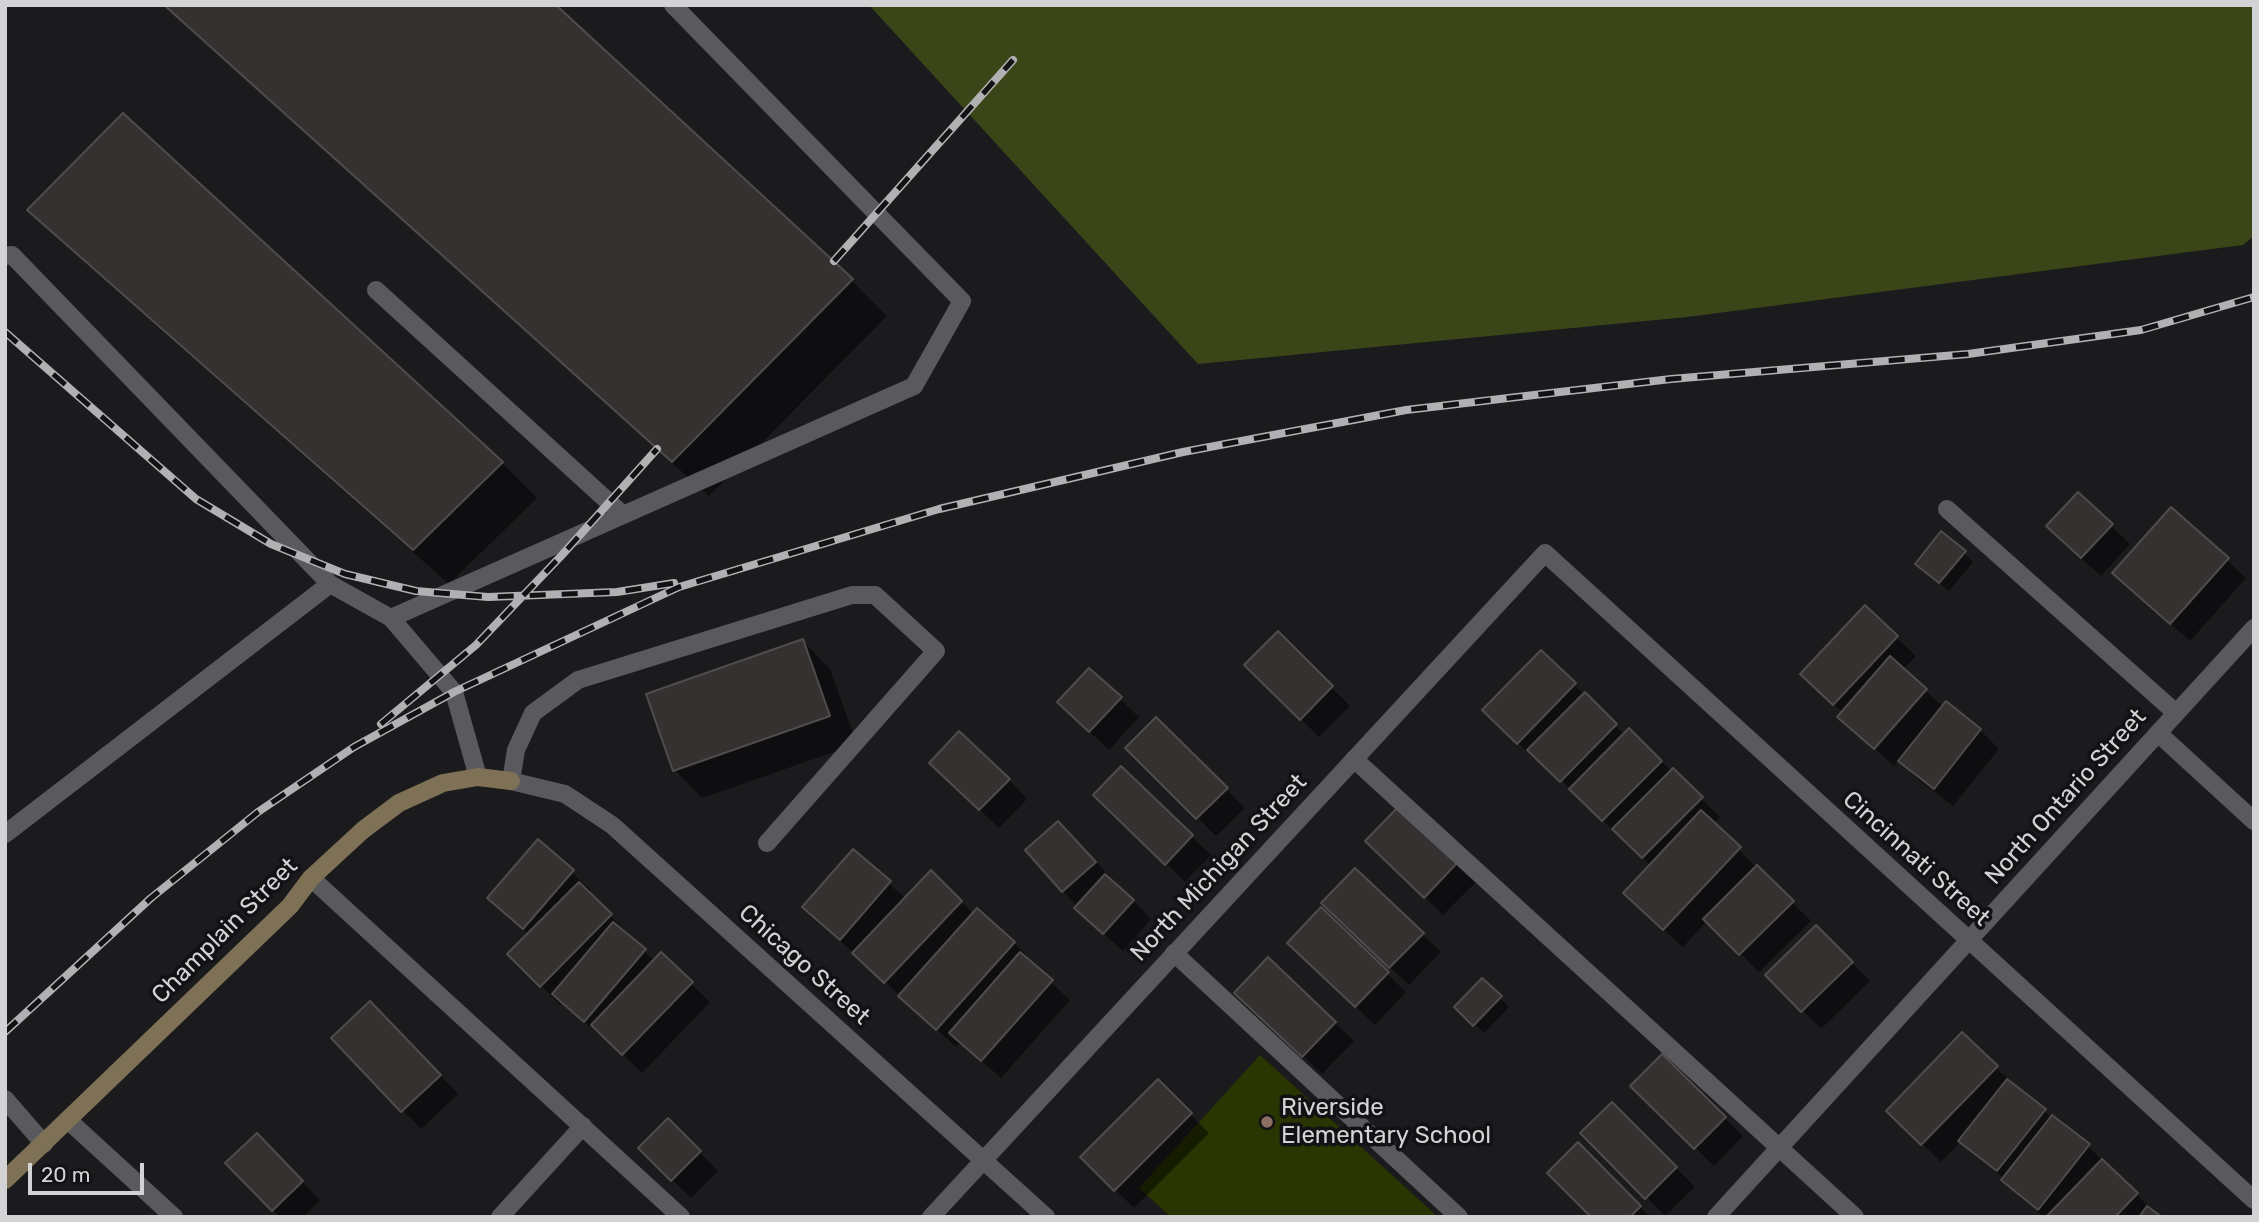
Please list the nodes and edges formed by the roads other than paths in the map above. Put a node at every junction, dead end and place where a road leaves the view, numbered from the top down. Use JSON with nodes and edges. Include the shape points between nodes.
{"nodes":[{"id":1,"x":673,"y":5,"type":"edge"},
{"id":2,"x":5,"y":256,"type":"edge"},
{"id":3,"x":376,"y":290,"type":"dead end"},
{"id":4,"x":1947,"y":509,"type":"dead end"},
{"id":5,"x":623,"y":515,"type":"junction"},
{"id":6,"x":1545,"y":553,"type":"joint"},
{"id":7,"x":330,"y":584,"type":"junction"},
{"id":8,"x":391,"y":618,"type":"junction"},
{"id":9,"x":2254,"y":628,"type":"edge"},
{"id":10,"x":2176,"y":713,"type":"junction"},
{"id":11,"x":2158,"y":733,"type":"junction"},
{"id":12,"x":1354,"y":759,"type":"junction"},
{"id":13,"x":478,"y":777,"type":"junction"},
{"id":14,"x":511,"y":781,"type":"junction"},
{"id":15,"x":2254,"y":821,"type":"edge"},
{"id":16,"x":5,"y":834,"type":"edge"},
{"id":17,"x":767,"y":843,"type":"dead end"},
{"id":18,"x":311,"y":878,"type":"junction"},
{"id":19,"x":1969,"y":940,"type":"junction"},
{"id":20,"x":1174,"y":953,"type":"junction"},
{"id":21,"x":5,"y":1099,"type":"edge"},
{"id":22,"x":69,"y":1121,"type":"junction"},
{"id":23,"x":583,"y":1126,"type":"junction"},
{"id":24,"x":44,"y":1144,"type":"junction"},
{"id":25,"x":1780,"y":1148,"type":"junction"},
{"id":26,"x":983,"y":1159,"type":"junction"},
{"id":27,"x":5,"y":1180,"type":"edge"},
{"id":28,"x":2254,"y":1200,"type":"edge"},
{"id":29,"x":174,"y":1217,"type":"edge"},
{"id":30,"x":500,"y":1217,"type":"edge"},
{"id":31,"x":681,"y":1217,"type":"edge"},
{"id":32,"x":930,"y":1217,"type":"edge"},
{"id":33,"x":1046,"y":1217,"type":"edge"},
{"id":34,"x":1459,"y":1217,"type":"edge"},
{"id":35,"x":1716,"y":1217,"type":"edge"},
{"id":36,"x":1855,"y":1217,"type":"edge"}],
"edges":[{"from":1,"to":5,"type":"street","via":[[962,301],[915,386]]},
{"from":2,"to":7,"type":"street","via":[[12,255]]},
{"from":3,"to":5,"type":"street"},
{"from":4,"to":10,"type":"street"},
{"from":5,"to":8,"type":"street"},
{"from":6,"to":12,"type":"street","name":"North Michigan Street"},
{"from":6,"to":19,"type":"street","name":"Cincinnati Street"},
{"from":7,"to":8,"type":"street"},
{"from":7,"to":16,"type":"street"},
{"from":8,"to":13,"type":"street","via":[[454,691]]},
{"from":9,"to":10,"type":"street","name":"North Ontario Street"},
{"from":10,"to":11,"type":"street","name":"North Ontario Street"},
{"from":11,"to":15,"type":"street"},
{"from":11,"to":19,"type":"street","name":"North Ontario Street"},
{"from":12,"to":20,"type":"street","name":"North Michigan Street"},
{"from":12,"to":25,"type":"street"},
{"from":13,"to":14,"type":"main road","name":"Champlain Street"},
{"from":13,"to":18,"type":"main road","name":"Champlain Street","via":[[443,783],[399,803]]},
{"from":14,"to":17,"type":"street","via":[[516,750],[533,713],[578,680],[852,595],[875,595],[936,651]]},
{"from":14,"to":26,"type":"street","name":"Chicago Street","via":[[565,794],[612,825]]},
{"from":18,"to":22,"type":"main road","name":"Champlain Street","via":[[290,906]]},
{"from":18,"to":23,"type":"street"},
{"from":19,"to":25,"type":"street","name":"North Ontario Street"},
{"from":19,"to":28,"type":"street","name":"Cincinnati Street"},
{"from":20,"to":26,"type":"street","name":"North Michigan Street"},
{"from":20,"to":34,"type":"street"},
{"from":21,"to":24,"type":"street"},
{"from":22,"to":24,"type":"main road","name":"Champlain Street"},
{"from":22,"to":29,"type":"street"},
{"from":23,"to":30,"type":"street"},
{"from":23,"to":31,"type":"street"},
{"from":24,"to":27,"type":"main road","name":"Champlain Street"},
{"from":25,"to":35,"type":"street","name":"North Ontario Street"},
{"from":25,"to":36,"type":"street"},
{"from":26,"to":32,"type":"street","name":"North Michigan Street"},
{"from":26,"to":33,"type":"street","name":"Chicago Street"}]}
